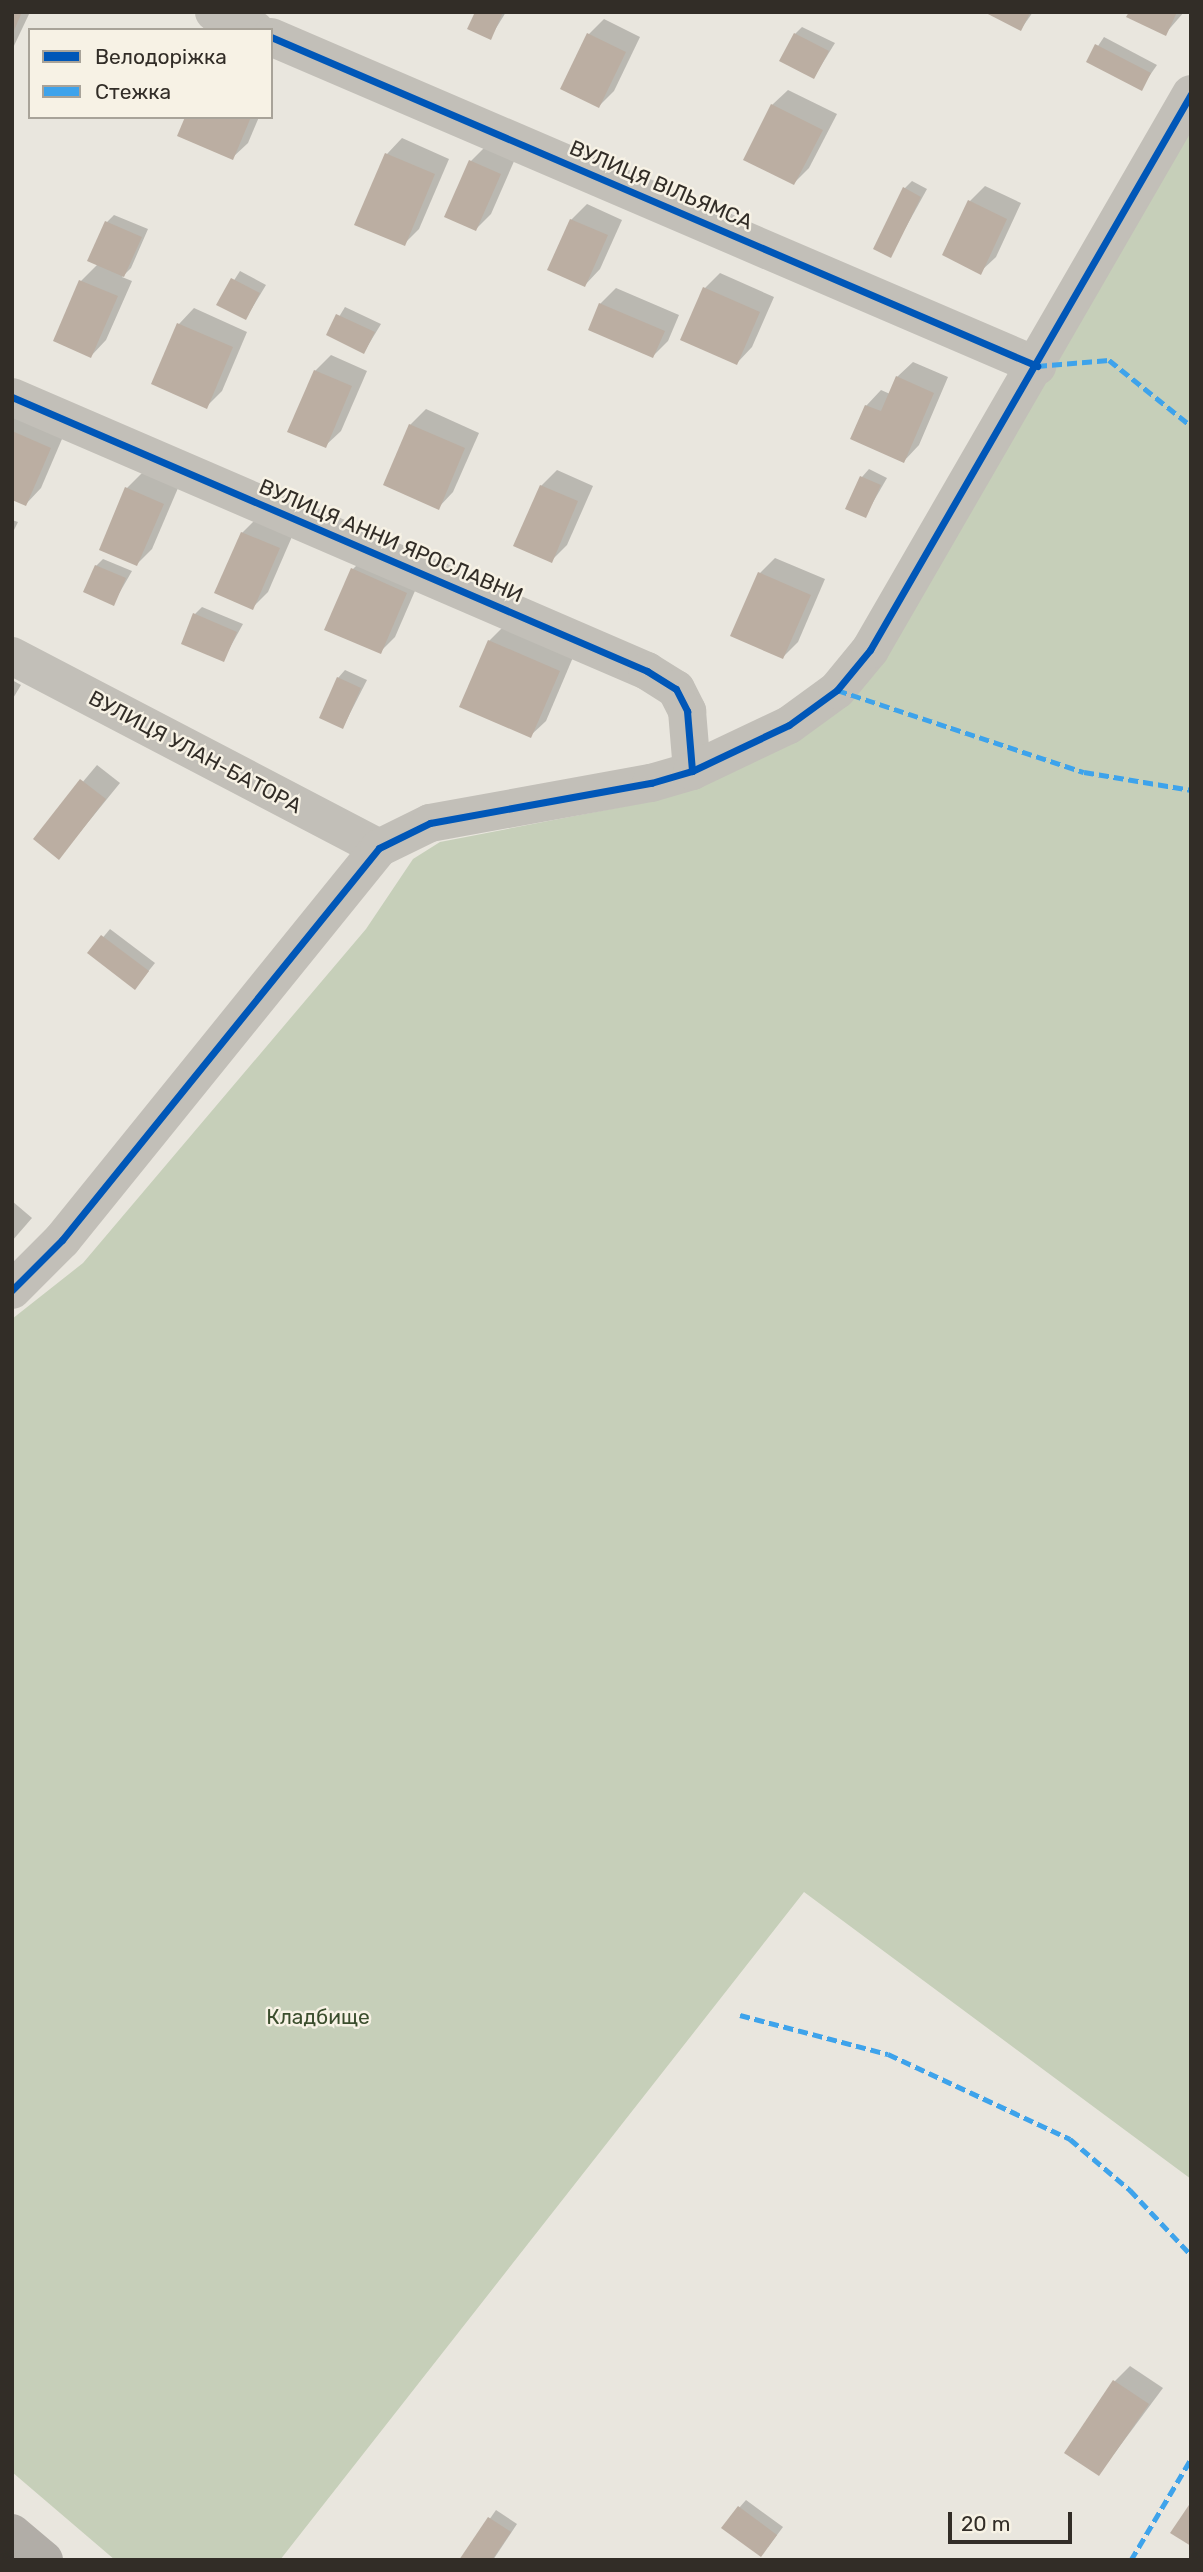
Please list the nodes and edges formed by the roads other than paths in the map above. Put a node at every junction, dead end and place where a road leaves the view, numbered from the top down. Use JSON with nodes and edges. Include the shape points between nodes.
{"nodes":[{"id":1,"x":214,"y":12,"type":"edge"},
{"id":2,"x":250,"y":28,"type":"edge"},
{"id":3,"x":273,"y":38,"type":"edge"},
{"id":4,"x":1191,"y":94,"type":"edge"},
{"id":5,"x":1037,"y":366,"type":"junction"},
{"id":6,"x":12,"y":397,"type":"edge"},
{"id":7,"x":12,"y":656,"type":"edge"},
{"id":8,"x":692,"y":771,"type":"junction"},
{"id":9,"x":379,"y":848,"type":"junction"},
{"id":10,"x":12,"y":1290,"type":"edge"},
{"id":11,"x":12,"y":2533,"type":"edge"},
{"id":12,"x":44,"y":2560,"type":"edge"}],
"edges":[{"from":1,"to":2,"type":"street"},
{"from":3,"to":5,"type":"street","name":"ВУЛИЦЯ ВІЛЬЯМСА"},
{"from":4,"to":5,"type":"street"},
{"from":5,"to":8,"type":"street","via":[[870,650],[837,690],[789,724]]},
{"from":6,"to":8,"type":"street","name":"ВУЛИЦЯ АННИ ЯРОСЛАВНИ","via":[[647,671],[676,689],[687,711]]},
{"from":7,"to":9,"type":"street","name":"ВУЛИЦЯ УЛАН-БАТОРА"},
{"from":8,"to":9,"type":"street","via":[[651,783],[430,823]]},
{"from":9,"to":10,"type":"street","via":[[62,1240]]},
{"from":11,"to":12,"type":"main road"}]}
